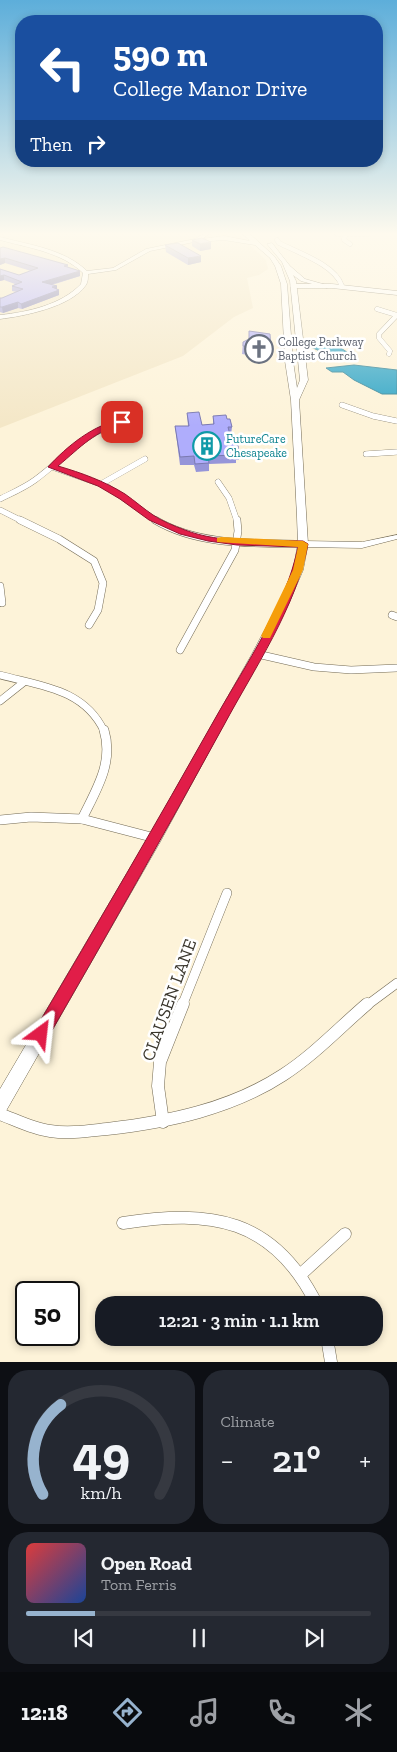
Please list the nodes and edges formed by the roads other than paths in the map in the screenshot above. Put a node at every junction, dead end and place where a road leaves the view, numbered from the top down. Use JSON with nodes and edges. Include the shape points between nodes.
{"nodes":[{"id":1,"x":66,"y":298,"type":"edge"},
{"id":2,"x":285,"y":298,"type":"edge"},
{"id":3,"x":294,"y":298,"type":"edge"},
{"id":4,"x":377,"y":309,"type":"dead end"},
{"id":5,"x":397,"y":315,"type":"edge"},
{"id":6,"x":0,"y":317,"type":"edge"},
{"id":7,"x":300,"y":348,"type":"junction"},
{"id":8,"x":389,"y":354,"type":"dead end"},
{"id":9,"x":288,"y":361,"type":"junction"},
{"id":10,"x":304,"y":380,"type":"junction"},
{"id":11,"x":295,"y":400,"type":"junction"},
{"id":12,"x":342,"y":405,"type":"dead end"},
{"id":13,"x":397,"y":421,"type":"edge"},
{"id":14,"x":122,"y":422,"type":"dead end"},
{"id":15,"x":397,"y":452,"type":"edge"},
{"id":16,"x":366,"y":454,"type":"dead end"},
{"id":17,"x":145,"y":459,"type":"dead end"},
{"id":18,"x":52,"y":467,"type":"junction"},
{"id":19,"x":218,"y":482,"type":"dead end"},
{"id":20,"x":101,"y":484,"type":"junction"},
{"id":21,"x":0,"y":499,"type":"edge"},
{"id":22,"x":0,"y":510,"type":"edge"},
{"id":23,"x":397,"y":536,"type":"edge"},
{"id":24,"x":237,"y":542,"type":"junction"},
{"id":25,"x":303,"y":544,"type":"junction"},
{"id":26,"x":0,"y":586,"type":"edge"},
{"id":27,"x":2,"y":603,"type":"dead end"},
{"id":28,"x":89,"y":625,"type":"dead end"},
{"id":29,"x":180,"y":650,"type":"dead end"},
{"id":30,"x":257,"y":654,"type":"junction"},
{"id":31,"x":397,"y":668,"type":"edge"},
{"id":32,"x":0,"y":676,"type":"edge"},
{"id":33,"x":24,"y":682,"type":"junction"},
{"id":34,"x":0,"y":701,"type":"edge"},
{"id":35,"x":82,"y":819,"type":"junction"},
{"id":36,"x":0,"y":820,"type":"edge"},
{"id":37,"x":155,"y":838,"type":"junction"},
{"id":38,"x":227,"y":893,"type":"dead end"},
{"id":39,"x":397,"y":983,"type":"edge"},
{"id":40,"x":0,"y":1104,"type":"edge"},
{"id":41,"x":0,"y":1114,"type":"edge"},
{"id":42,"x":163,"y":1122,"type":"junction"},
{"id":43,"x":123,"y":1223,"type":"dead end"},
{"id":44,"x":345,"y":1234,"type":"dead end"},
{"id":45,"x":300,"y":1274,"type":"junction"},
{"id":46,"x":312,"y":1296,"type":"edge"},
{"id":47,"x":328,"y":1346,"type":"edge"},
{"id":48,"x":330,"y":1362,"type":"edge"}],
"edges":[{"from":1,"to":6,"type":"street","via":[[32,312]]},
{"from":2,"to":9,"type":"main road"},
{"from":3,"to":7,"type":"main road"},
{"from":4,"to":5,"type":"street"},
{"from":5,"to":8,"type":"street","via":[[379,334]]},
{"from":7,"to":9,"type":"main road","via":[[297,358]]},
{"from":7,"to":10,"type":"main road"},
{"from":9,"to":10,"type":"main road","via":[[299,366]]},
{"from":9,"to":11,"type":"main road"},
{"from":10,"to":11,"type":"main road"},
{"from":11,"to":25,"type":"main road"},
{"from":12,"to":13,"type":"street"},
{"from":14,"to":18,"type":"street","via":[[91,434]]},
{"from":15,"to":16,"type":"street"},
{"from":17,"to":20,"type":"street"},
{"from":18,"to":20,"type":"street"},
{"from":18,"to":21,"type":"street","via":[[33,482]]},
{"from":19,"to":24,"type":"street","via":[[236,512]]},
{"from":20,"to":24,"type":"street","via":[[172,529]]},
{"from":22,"to":28,"type":"street","via":[[59,539],[94,561],[103,583],[98,610]]},
{"from":23,"to":25,"type":"street","via":[[362,545]]},
{"from":24,"to":25,"type":"street"},
{"from":24,"to":29,"type":"street"},
{"from":25,"to":30,"type":"main road","via":[[298,570]]},
{"from":26,"to":27,"type":"street"},
{"from":30,"to":31,"type":"street","via":[[314,667],[352,670]]},
{"from":30,"to":37,"type":"main road"},
{"from":32,"to":33,"type":"street"},
{"from":33,"to":34,"type":"street"},
{"from":33,"to":35,"type":"street","via":[[69,694],[94,712],[101,724],[107,742],[105,770]]},
{"from":35,"to":36,"type":"street","via":[[32,817]]},
{"from":35,"to":37,"type":"street"},
{"from":37,"to":40,"type":"main road"},
{"from":38,"to":42,"type":"street","name":"CLAUSEN LANE","via":[[160,1062],[158,1086]]},
{"from":39,"to":42,"type":"street","via":[[375,996],[304,1061],[276,1078],[235,1099]]},
{"from":41,"to":42,"type":"street","via":[[34,1128],[56,1132]]},
{"from":43,"to":45,"type":"street","via":[[199,1218],[235,1224],[267,1242]]},
{"from":44,"to":45,"type":"street"},
{"from":45,"to":46,"type":"street"},
{"from":47,"to":48,"type":"street"}]}
